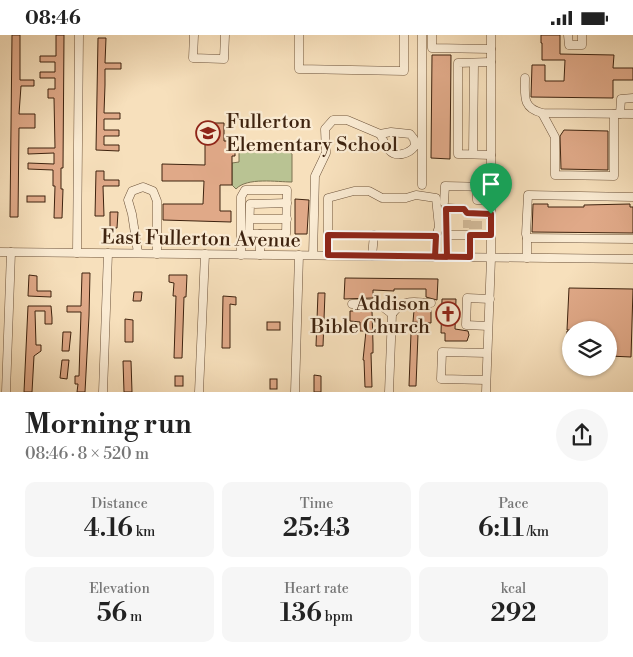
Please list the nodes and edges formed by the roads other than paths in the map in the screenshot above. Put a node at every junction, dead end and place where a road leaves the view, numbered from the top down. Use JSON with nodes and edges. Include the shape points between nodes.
{"nodes":[{"id":1,"x":79,"y":35,"type":"edge"},
{"id":2,"x":194,"y":35,"type":"edge"},
{"id":3,"x":225,"y":35,"type":"edge"},
{"id":4,"x":299,"y":35,"type":"edge"},
{"id":5,"x":404,"y":35,"type":"edge"},
{"id":6,"x":422,"y":35,"type":"edge"},
{"id":7,"x":432,"y":35,"type":"edge"},
{"id":8,"x":492,"y":35,"type":"edge"},
{"id":9,"x":568,"y":35,"type":"edge"},
{"id":10,"x":582,"y":35,"type":"edge"},
{"id":11,"x":491,"y":49,"type":"junction"},
{"id":12,"x":491,"y":62,"type":"junction"},
{"id":13,"x":474,"y":63,"type":"junction"},
{"id":14,"x":525,"y":79,"type":"dead end"},
{"id":15,"x":633,"y":98,"type":"edge"},
{"id":16,"x":542,"y":113,"type":"junction"},
{"id":17,"x":617,"y":114,"type":"junction"},
{"id":18,"x":633,"y":114,"type":"edge"},
{"id":19,"x":380,"y":134,"type":"dead end"},
{"id":20,"x":473,"y":154,"type":"junction"},
{"id":21,"x":491,"y":155,"type":"junction"},
{"id":22,"x":422,"y":185,"type":"dead end"},
{"id":23,"x":477,"y":187,"type":"junction"},
{"id":24,"x":491,"y":187,"type":"junction"},
{"id":25,"x":633,"y":197,"type":"edge"},
{"id":26,"x":491,"y":200,"type":"junction"},
{"id":27,"x":444,"y":202,"type":"dead end"},
{"id":28,"x":287,"y":203,"type":"junction"},
{"id":29,"x":491,"y":214,"type":"junction"},
{"id":30,"x":250,"y":219,"type":"junction"},
{"id":31,"x":287,"y":219,"type":"junction"},
{"id":32,"x":472,"y":225,"type":"junction"},
{"id":33,"x":245,"y":234,"type":"junction"},
{"id":34,"x":260,"y":234,"type":"junction"},
{"id":35,"x":328,"y":235,"type":"junction"},
{"id":36,"x":374,"y":235,"type":"junction"},
{"id":37,"x":447,"y":235,"type":"junction"},
{"id":38,"x":491,"y":235,"type":"junction"},
{"id":39,"x":436,"y":236,"type":"junction"},
{"id":40,"x":527,"y":238,"type":"junction"},
{"id":41,"x":633,"y":239,"type":"edge"},
{"id":42,"x":0,"y":252,"type":"edge"},
{"id":43,"x":11,"y":252,"type":"junction"},
{"id":44,"x":77,"y":253,"type":"junction"},
{"id":45,"x":108,"y":253,"type":"junction"},
{"id":46,"x":138,"y":253,"type":"junction"},
{"id":47,"x":157,"y":254,"type":"junction"},
{"id":48,"x":205,"y":254,"type":"junction"},
{"id":49,"x":240,"y":255,"type":"junction"},
{"id":50,"x":260,"y":255,"type":"junction"},
{"id":51,"x":299,"y":255,"type":"junction"},
{"id":52,"x":313,"y":255,"type":"junction"},
{"id":53,"x":328,"y":255,"type":"junction"},
{"id":54,"x":372,"y":256,"type":"junction"},
{"id":55,"x":435,"y":257,"type":"junction"},
{"id":56,"x":447,"y":257,"type":"junction"},
{"id":57,"x":470,"y":257,"type":"junction"},
{"id":58,"x":491,"y":258,"type":"junction"},
{"id":59,"x":527,"y":258,"type":"junction"},
{"id":60,"x":633,"y":259,"type":"edge"},
{"id":61,"x":490,"y":299,"type":"junction"},
{"id":62,"x":431,"y":303,"type":"dead end"},
{"id":63,"x":352,"y":304,"type":"dead end"},
{"id":64,"x":392,"y":314,"type":"junction"},
{"id":65,"x":488,"y":326,"type":"junction"},
{"id":66,"x":488,"y":353,"type":"junction"},
{"id":67,"x":486,"y":380,"type":"junction"},
{"id":68,"x":6,"y":392,"type":"edge"},
{"id":69,"x":103,"y":392,"type":"edge"},
{"id":70,"x":200,"y":392,"type":"edge"},
{"id":71,"x":295,"y":392,"type":"edge"},
{"id":72,"x":389,"y":392,"type":"edge"},
{"id":73,"x":486,"y":392,"type":"edge"}],
"edges":[{"from":1,"to":44,"type":"street"},
{"from":2,"to":3,"type":"street","via":[[193,58],[224,59]]},
{"from":4,"to":5,"type":"street","via":[[299,69],[404,71]]},
{"from":6,"to":22,"type":"street"},
{"from":7,"to":11,"type":"street","via":[[432,48]]},
{"from":8,"to":11,"type":"street"},
{"from":9,"to":10,"type":"street","via":[[568,45],[582,45]]},
{"from":11,"to":12,"type":"street"},
{"from":12,"to":13,"type":"street"},
{"from":12,"to":21,"type":"street"},
{"from":13,"to":20,"type":"street"},
{"from":13,"to":20,"type":"street","via":[[458,63],[458,154]]},
{"from":14,"to":16,"type":"street","via":[[527,104]]},
{"from":15,"to":17,"type":"street","via":[[621,99]]},
{"from":16,"to":17,"type":"street"},
{"from":16,"to":17,"type":"street","via":[[555,137],[554,175],[614,176]]},
{"from":17,"to":18,"type":"street"},
{"from":19,"to":52,"type":"street","via":[[347,121],[334,120],[325,129],[326,153],[315,176]]},
{"from":20,"to":21,"type":"street"},
{"from":21,"to":24,"type":"street"},
{"from":23,"to":24,"type":"street"},
{"from":23,"to":26,"type":"street","via":[[477,200]]},
{"from":23,"to":27,"type":"street","via":[[445,186]]},
{"from":24,"to":26,"type":"street"},
{"from":25,"to":40,"type":"street","via":[[528,195]]},
{"from":26,"to":29,"type":"street"},
{"from":28,"to":30,"type":"street","via":[[250,204]]},
{"from":28,"to":31,"type":"street"},
{"from":28,"to":33,"type":"street","via":[[287,190],[246,190],[241,197]]},
{"from":29,"to":32,"type":"street"},
{"from":29,"to":38,"type":"street"},
{"from":30,"to":31,"type":"street"},
{"from":30,"to":33,"type":"street"},
{"from":31,"to":34,"type":"street","via":[[286,234]]},
{"from":32,"to":37,"type":"street"},
{"from":32,"to":37,"type":"street","via":[[464,209],[446,209]]},
{"from":32,"to":38,"type":"street"},
{"from":32,"to":57,"type":"street"},
{"from":33,"to":34,"type":"street"},
{"from":33,"to":49,"type":"street"},
{"from":34,"to":50,"type":"street"},
{"from":35,"to":36,"type":"street"},
{"from":35,"to":39,"type":"street","via":[[328,198],[354,191],[370,191],[382,198],[436,197],[439,227]]},
{"from":35,"to":53,"type":"street"},
{"from":36,"to":39,"type":"street"},
{"from":36,"to":54,"type":"street"},
{"from":37,"to":56,"type":"street"},
{"from":38,"to":58,"type":"street"},
{"from":39,"to":55,"type":"street"},
{"from":40,"to":41,"type":"street"},
{"from":40,"to":59,"type":"street"},
{"from":42,"to":43,"type":"street","name":"East Fullerton Avenue"},
{"from":43,"to":44,"type":"street","name":"East Fullerton Avenue"},
{"from":43,"to":68,"type":"street"},
{"from":44,"to":45,"type":"street","name":"East Fullerton Avenue"},
{"from":45,"to":46,"type":"street","name":"East Fullerton Avenue"},
{"from":45,"to":69,"type":"street"},
{"from":46,"to":47,"type":"street","name":"East Fullerton Avenue"},
{"from":46,"to":47,"type":"street","via":[[128,200],[132,191],[143,187],[153,191],[157,201]]},
{"from":47,"to":48,"type":"street","name":"East Fullerton Avenue"},
{"from":48,"to":49,"type":"street","name":"East Fullerton Avenue"},
{"from":48,"to":70,"type":"street"},
{"from":49,"to":50,"type":"street","name":"East Fullerton Avenue"},
{"from":50,"to":51,"type":"street","name":"East Fullerton Avenue"},
{"from":51,"to":52,"type":"street","name":"East Fullerton Avenue"},
{"from":51,"to":71,"type":"street"},
{"from":52,"to":53,"type":"street","name":"East Fullerton Avenue"},
{"from":53,"to":54,"type":"street","name":"East Fullerton Avenue"},
{"from":54,"to":55,"type":"street","name":"East Fullerton Avenue"},
{"from":55,"to":56,"type":"street","name":"East Fullerton Avenue"},
{"from":56,"to":57,"type":"street","name":"East Fullerton Avenue"},
{"from":57,"to":58,"type":"street","name":"East Fullerton Avenue"},
{"from":58,"to":59,"type":"street","name":"East Fullerton Avenue"},
{"from":58,"to":61,"type":"street"},
{"from":59,"to":60,"type":"street","name":"East Fullerton Avenue"},
{"from":61,"to":65,"type":"street"},
{"from":61,"to":65,"type":"street","via":[[467,298],[466,325]]},
{"from":62,"to":64,"type":"street","via":[[410,301],[400,304]]},
{"from":63,"to":64,"type":"street","via":[[379,304]]},
{"from":64,"to":72,"type":"street"},
{"from":65,"to":66,"type":"street"},
{"from":66,"to":67,"type":"street"},
{"from":66,"to":67,"type":"street","via":[[442,352],[441,379]]},
{"from":67,"to":73,"type":"street"}]}
